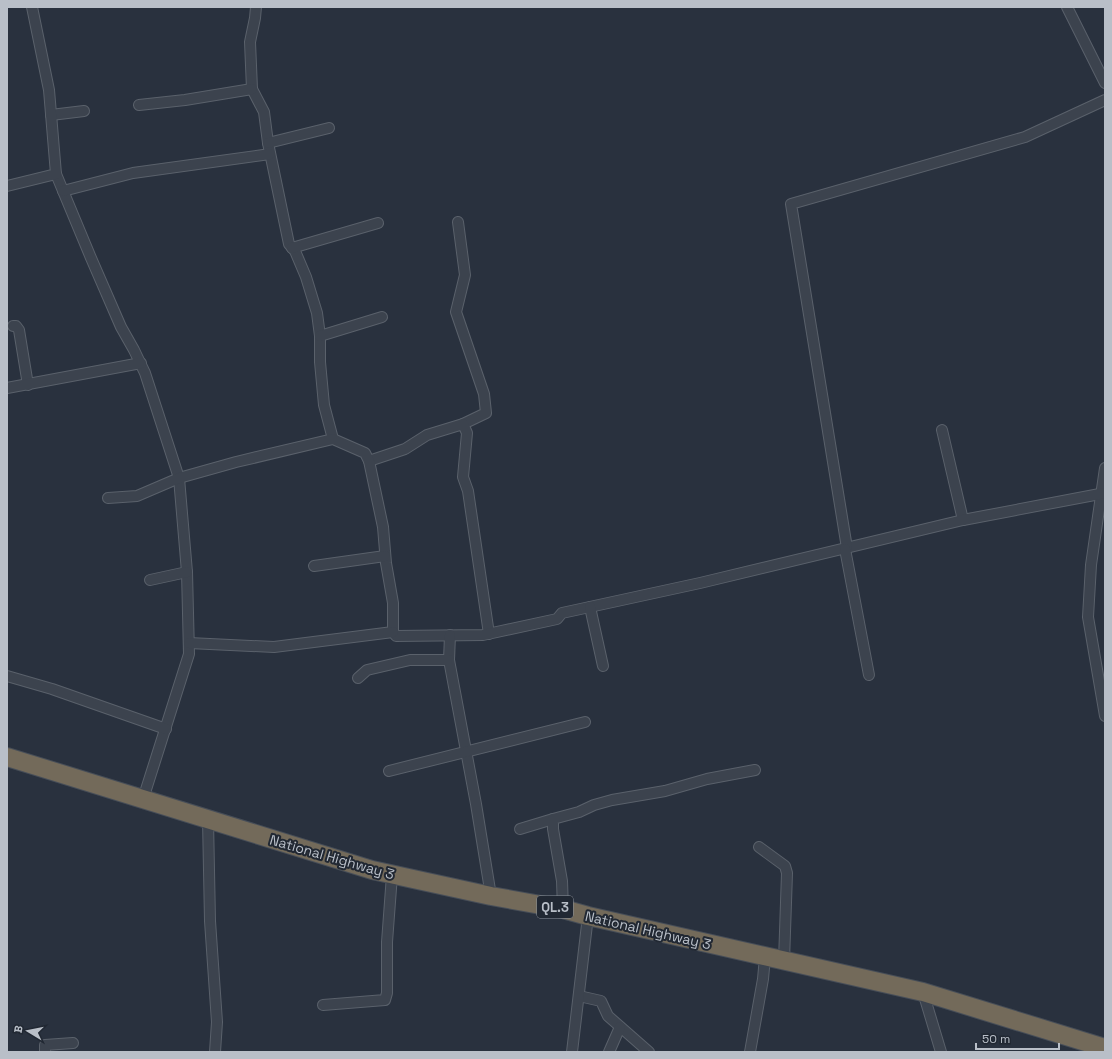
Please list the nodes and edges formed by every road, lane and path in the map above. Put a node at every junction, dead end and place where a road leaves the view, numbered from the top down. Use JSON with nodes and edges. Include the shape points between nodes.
{"nodes":[{"id":1,"x":32,"y":7,"type":"edge"},
{"id":2,"x":256,"y":7,"type":"edge"},
{"id":3,"x":1067,"y":7,"type":"edge"},
{"id":4,"x":1105,"y":83,"type":"edge"},
{"id":5,"x":252,"y":89,"type":"junction"},
{"id":6,"x":1105,"y":100,"type":"edge"},
{"id":7,"x":139,"y":105,"type":"dead end"},
{"id":8,"x":84,"y":111,"type":"dead end"},
{"id":9,"x":51,"y":115,"type":"junction"},
{"id":10,"x":329,"y":128,"type":"dead end"},
{"id":11,"x":268,"y":143,"type":"junction"},
{"id":12,"x":270,"y":154,"type":"junction"},
{"id":13,"x":56,"y":174,"type":"junction"},
{"id":14,"x":7,"y":186,"type":"edge"},
{"id":15,"x":63,"y":191,"type":"junction"},
{"id":16,"x":458,"y":222,"type":"dead end"},
{"id":17,"x":378,"y":223,"type":"dead end"},
{"id":18,"x":292,"y":248,"type":"junction"},
{"id":19,"x":382,"y":317,"type":"dead end"},
{"id":20,"x":12,"y":326,"type":"dead end"},
{"id":21,"x":320,"y":336,"type":"junction"},
{"id":22,"x":141,"y":363,"type":"junction"},
{"id":23,"x":28,"y":385,"type":"junction"},
{"id":24,"x":7,"y":388,"type":"edge"},
{"id":25,"x":463,"y":424,"type":"junction"},
{"id":26,"x":942,"y":430,"type":"dead end"},
{"id":27,"x":333,"y":439,"type":"junction"},
{"id":28,"x":370,"y":461,"type":"junction"},
{"id":29,"x":1105,"y":468,"type":"edge"},
{"id":30,"x":179,"y":478,"type":"junction"},
{"id":31,"x":1103,"y":494,"type":"edge"},
{"id":32,"x":108,"y":498,"type":"dead end"},
{"id":33,"x":963,"y":520,"type":"junction"},
{"id":34,"x":846,"y":548,"type":"junction"},
{"id":35,"x":385,"y":556,"type":"junction"},
{"id":36,"x":314,"y":566,"type":"dead end"},
{"id":37,"x":187,"y":572,"type":"junction"},
{"id":38,"x":150,"y":580,"type":"dead end"},
{"id":39,"x":590,"y":607,"type":"junction"},
{"id":40,"x":393,"y":632,"type":"junction"},
{"id":41,"x":489,"y":634,"type":"junction"},
{"id":42,"x":450,"y":635,"type":"junction"},
{"id":43,"x":189,"y":643,"type":"junction"},
{"id":44,"x":449,"y":660,"type":"junction"},
{"id":45,"x":603,"y":666,"type":"dead end"},
{"id":46,"x":1101,"y":674,"type":"edge"},
{"id":47,"x":869,"y":675,"type":"dead end"},
{"id":48,"x":7,"y":676,"type":"edge"},
{"id":49,"x":358,"y":678,"type":"dead end"},
{"id":50,"x":1105,"y":716,"type":"edge"},
{"id":51,"x":585,"y":722,"type":"dead end"},
{"id":52,"x":166,"y":729,"type":"junction"},
{"id":53,"x":466,"y":752,"type":"junction"},
{"id":54,"x":7,"y":757,"type":"edge"},
{"id":55,"x":755,"y":770,"type":"dead end"},
{"id":56,"x":389,"y":772,"type":"dead end"},
{"id":57,"x":143,"y":799,"type":"junction"},
{"id":58,"x":553,"y":819,"type":"junction"},
{"id":59,"x":208,"y":820,"type":"junction"},
{"id":60,"x":520,"y":829,"type":"dead end"},
{"id":61,"x":759,"y":847,"type":"dead end"},
{"id":62,"x":392,"y":875,"type":"junction"},
{"id":63,"x":491,"y":896,"type":"junction"},
{"id":64,"x":563,"y":909,"type":"junction"},
{"id":65,"x":588,"y":916,"type":"junction"},
{"id":66,"x":765,"y":957,"type":"junction"},
{"id":67,"x":784,"y":961,"type":"junction"},
{"id":68,"x":923,"y":992,"type":"junction"},
{"id":69,"x":579,"y":996,"type":"junction"},
{"id":70,"x":323,"y":1005,"type":"dead end"},
{"id":71,"x":620,"y":1027,"type":"junction"},
{"id":72,"x":72,"y":1043,"type":"dead end"},
{"id":73,"x":1105,"y":1048,"type":"edge"},
{"id":74,"x":45,"y":1052,"type":"edge"},
{"id":75,"x":215,"y":1052,"type":"edge"},
{"id":76,"x":572,"y":1052,"type":"edge"},
{"id":77,"x":609,"y":1052,"type":"edge"},
{"id":78,"x":649,"y":1052,"type":"edge"},
{"id":79,"x":750,"y":1052,"type":"edge"},
{"id":80,"x":941,"y":1052,"type":"edge"}],
"edges":[{"from":1,"to":9,"type":"street"},
{"from":2,"to":5,"type":"street","via":[[250,42]]},
{"from":3,"to":4,"type":"street"},
{"from":5,"to":7,"type":"street"},
{"from":5,"to":11,"type":"street","via":[[264,112]]},
{"from":6,"to":34,"type":"street","via":[[1025,137],[791,204]]},
{"from":8,"to":9,"type":"street"},
{"from":9,"to":13,"type":"street"},
{"from":10,"to":11,"type":"street"},
{"from":11,"to":12,"type":"street"},
{"from":12,"to":15,"type":"street","via":[[134,173]]},
{"from":12,"to":18,"type":"street","via":[[289,244]]},
{"from":13,"to":14,"type":"street"},
{"from":13,"to":15,"type":"street"},
{"from":15,"to":22,"type":"street","via":[[122,327]]},
{"from":16,"to":25,"type":"street","via":[[465,275],[456,312],[484,394],[486,413]]},
{"from":17,"to":18,"type":"street"},
{"from":18,"to":21,"type":"street","via":[[306,277],[317,313]]},
{"from":19,"to":21,"type":"street"},
{"from":20,"to":23,"type":"street","via":[[19,330]]},
{"from":21,"to":27,"type":"street","via":[[324,405]]},
{"from":22,"to":23,"type":"street"},
{"from":22,"to":30,"type":"street"},
{"from":23,"to":24,"type":"street"},
{"from":25,"to":28,"type":"street","via":[[427,435],[405,449]]},
{"from":25,"to":41,"type":"street","via":[[467,433],[463,477],[468,491]]},
{"from":26,"to":33,"type":"street"},
{"from":27,"to":28,"type":"street","via":[[365,453]]},
{"from":27,"to":30,"type":"street"},
{"from":28,"to":35,"type":"street","via":[[384,527]]},
{"from":29,"to":31,"type":"street"},
{"from":30,"to":32,"type":"street","via":[[137,496]]},
{"from":30,"to":37,"type":"street"},
{"from":31,"to":33,"type":"street"},
{"from":31,"to":46,"type":"street","via":[[1091,565],[1088,617]]},
{"from":33,"to":34,"type":"street"},
{"from":34,"to":39,"type":"street"},
{"from":34,"to":47,"type":"street"},
{"from":35,"to":36,"type":"street"},
{"from":35,"to":40,"type":"street","via":[[393,603]]},
{"from":37,"to":38,"type":"street"},
{"from":37,"to":43,"type":"street"},
{"from":39,"to":41,"type":"street","via":[[562,613],[557,619]]},
{"from":39,"to":45,"type":"street"},
{"from":40,"to":42,"type":"street","via":[[396,636]]},
{"from":40,"to":43,"type":"street","via":[[274,647]]},
{"from":41,"to":42,"type":"street"},
{"from":42,"to":44,"type":"street"},
{"from":43,"to":52,"type":"street","via":[[189,654]]},
{"from":44,"to":49,"type":"street","via":[[410,660],[367,670]]},
{"from":44,"to":53,"type":"street"},
{"from":46,"to":50,"type":"street"},
{"from":48,"to":52,"type":"street"},
{"from":51,"to":53,"type":"street"},
{"from":52,"to":57,"type":"street"},
{"from":53,"to":56,"type":"street"},
{"from":53,"to":63,"type":"street"},
{"from":54,"to":57,"type":"highway","name":"National Highway 3","number":"QL.3"},
{"from":55,"to":58,"type":"street","via":[[707,779],[665,792],[612,800]]},
{"from":57,"to":59,"type":"highway","name":"National Highway 3","number":"QL.3"},
{"from":58,"to":60,"type":"street"},
{"from":58,"to":64,"type":"street","via":[[562,881]]},
{"from":59,"to":62,"type":"highway","name":"National Highway 3","number":"QL.3"},
{"from":59,"to":75,"type":"street","via":[[210,921],[217,1022]]},
{"from":61,"to":67,"type":"street","via":[[785,866],[787,873]]},
{"from":62,"to":63,"type":"highway","name":"National Highway 3","number":"QL.3"},
{"from":62,"to":70,"type":"street","via":[[385,1000]]},
{"from":63,"to":64,"type":"highway","name":"National Highway 3","number":"QL.3"},
{"from":64,"to":65,"type":"highway","name":"National Highway 3","number":"QL.3"},
{"from":65,"to":66,"type":"highway","name":"National Highway 3","number":"QL.3"},
{"from":65,"to":69,"type":"street"},
{"from":66,"to":67,"type":"highway","name":"National Highway 3","number":"QL.3"},
{"from":66,"to":79,"type":"street"},
{"from":67,"to":68,"type":"highway","name":"National Highway 3","number":"QL.3"},
{"from":68,"to":73,"type":"highway","name":"National Highway 3","number":"QL.3"},
{"from":68,"to":80,"type":"street"},
{"from":69,"to":71,"type":"street","via":[[601,1001],[608,1016]]},
{"from":69,"to":76,"type":"street"},
{"from":71,"to":77,"type":"street"},
{"from":71,"to":78,"type":"street"},
{"from":72,"to":74,"type":"street","via":[[45,1045]]}]}
